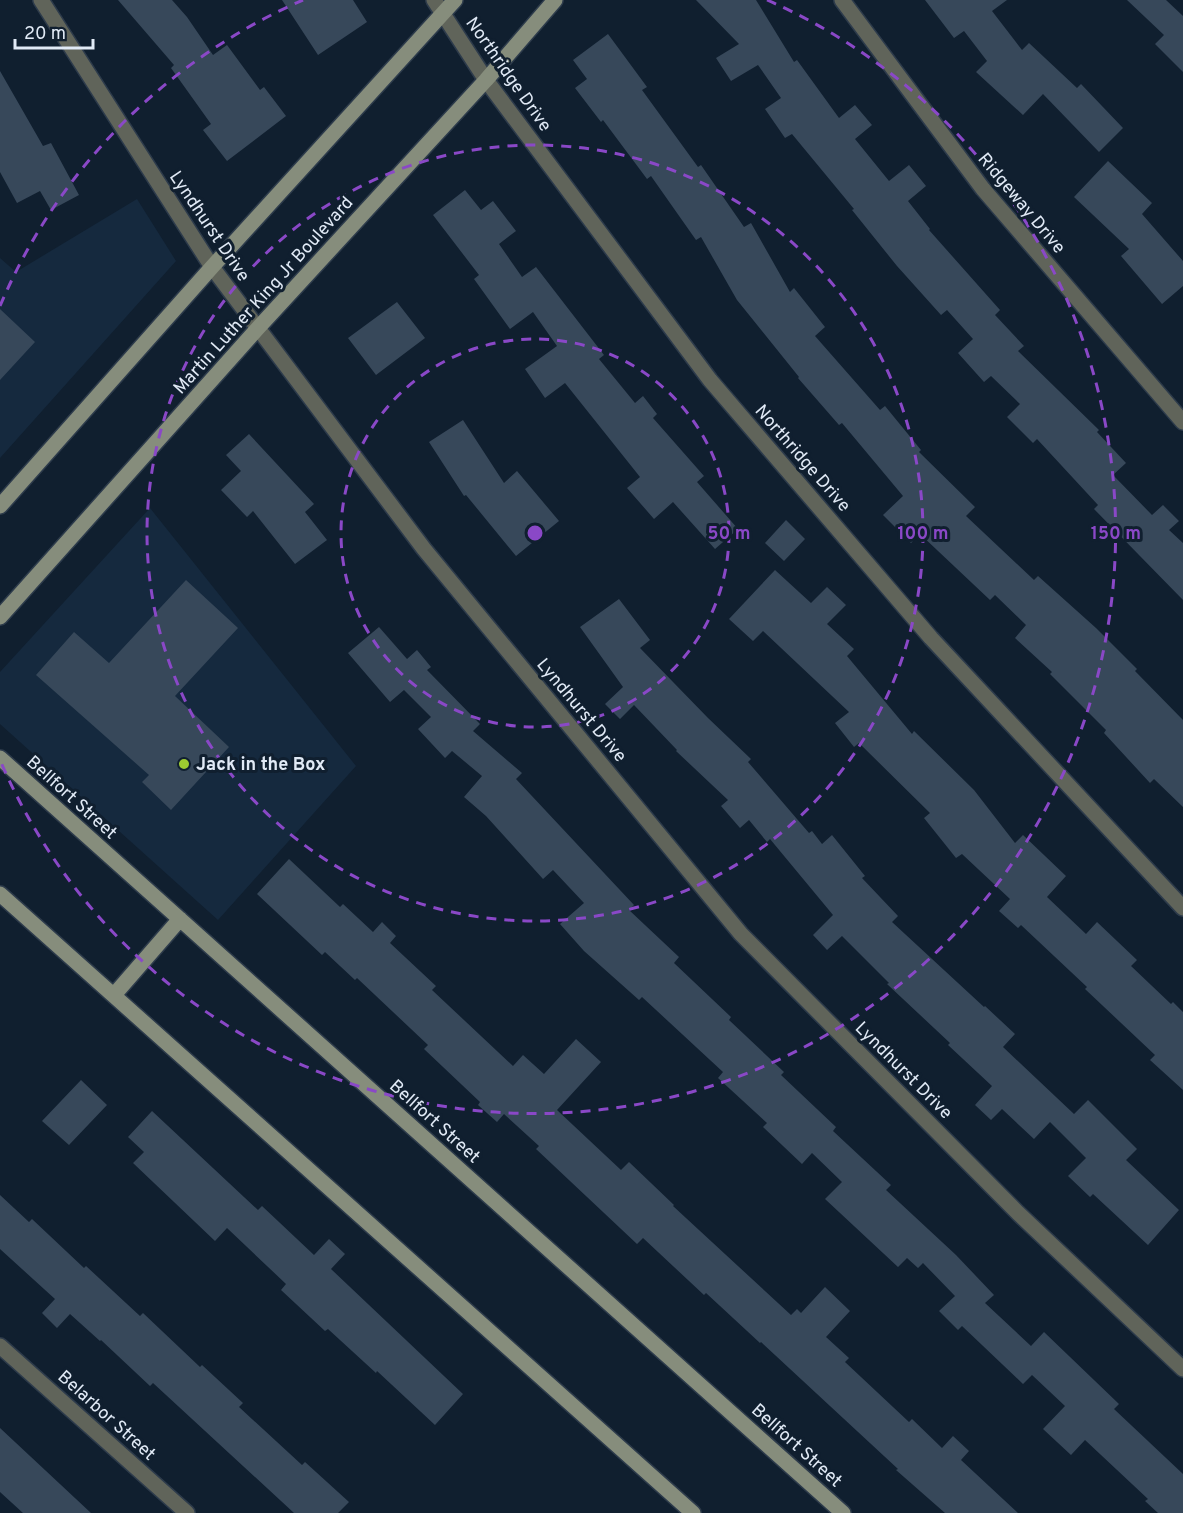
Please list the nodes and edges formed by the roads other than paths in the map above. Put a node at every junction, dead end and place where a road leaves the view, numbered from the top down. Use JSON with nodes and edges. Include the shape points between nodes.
{"nodes":[{"id":1,"x":41,"y":0,"type":"edge"},
{"id":2,"x":434,"y":0,"type":"edge"},
{"id":3,"x":454,"y":0,"type":"edge"},
{"id":4,"x":555,"y":0,"type":"edge"},
{"id":5,"x":842,"y":0,"type":"edge"},
{"id":6,"x":443,"y":13,"type":"junction"},
{"id":7,"x":486,"y":80,"type":"junction"},
{"id":8,"x":212,"y":267,"type":"junction"},
{"id":9,"x":258,"y":328,"type":"junction"},
{"id":10,"x":1183,"y":422,"type":"edge"},
{"id":11,"x":0,"y":506,"type":"edge"},
{"id":12,"x":0,"y":617,"type":"edge"},
{"id":13,"x":0,"y":758,"type":"edge"},
{"id":14,"x":0,"y":894,"type":"edge"},
{"id":15,"x":1183,"y":908,"type":"edge"},
{"id":16,"x":180,"y":920,"type":"junction"},
{"id":17,"x":114,"y":995,"type":"junction"},
{"id":18,"x":0,"y":1346,"type":"edge"},
{"id":19,"x":1183,"y":1369,"type":"edge"},
{"id":20,"x":187,"y":1513,"type":"edge"},
{"id":21,"x":693,"y":1513,"type":"edge"},
{"id":22,"x":843,"y":1513,"type":"edge"}],
"edges":[{"from":1,"to":8,"type":"street","name":"Lyndhurst Drive"},
{"from":2,"to":6,"type":"street","name":"Northridge Drive"},
{"from":3,"to":6,"type":"main road"},
{"from":4,"to":7,"type":"main road","name":"Martin Luther King Jr Boulevard"},
{"from":5,"to":10,"type":"street","name":"Ridgeway Drive","via":[[983,189]]},
{"from":6,"to":7,"type":"street","name":"Northridge Drive"},
{"from":6,"to":8,"type":"main road"},
{"from":7,"to":9,"type":"main road","name":"Martin Luther King Jr Boulevard"},
{"from":7,"to":15,"type":"street","name":"Northridge Drive","via":[[710,380],[931,638]]},
{"from":8,"to":9,"type":"street","name":"Lyndhurst Drive"},
{"from":8,"to":11,"type":"main road"},
{"from":9,"to":12,"type":"main road","name":"Martin Luther King Jr Boulevard"},
{"from":9,"to":19,"type":"street","name":"Lyndhurst Drive","via":[[424,549],[741,934],[1018,1213]]},
{"from":13,"to":16,"type":"main road","name":"Bellfort Street"},
{"from":14,"to":17,"type":"main road"},
{"from":16,"to":17,"type":"main road"},
{"from":16,"to":22,"type":"main road","name":"Bellfort Street"},
{"from":17,"to":21,"type":"main road"},
{"from":18,"to":20,"type":"street","name":"Belarbor Street"}]}
